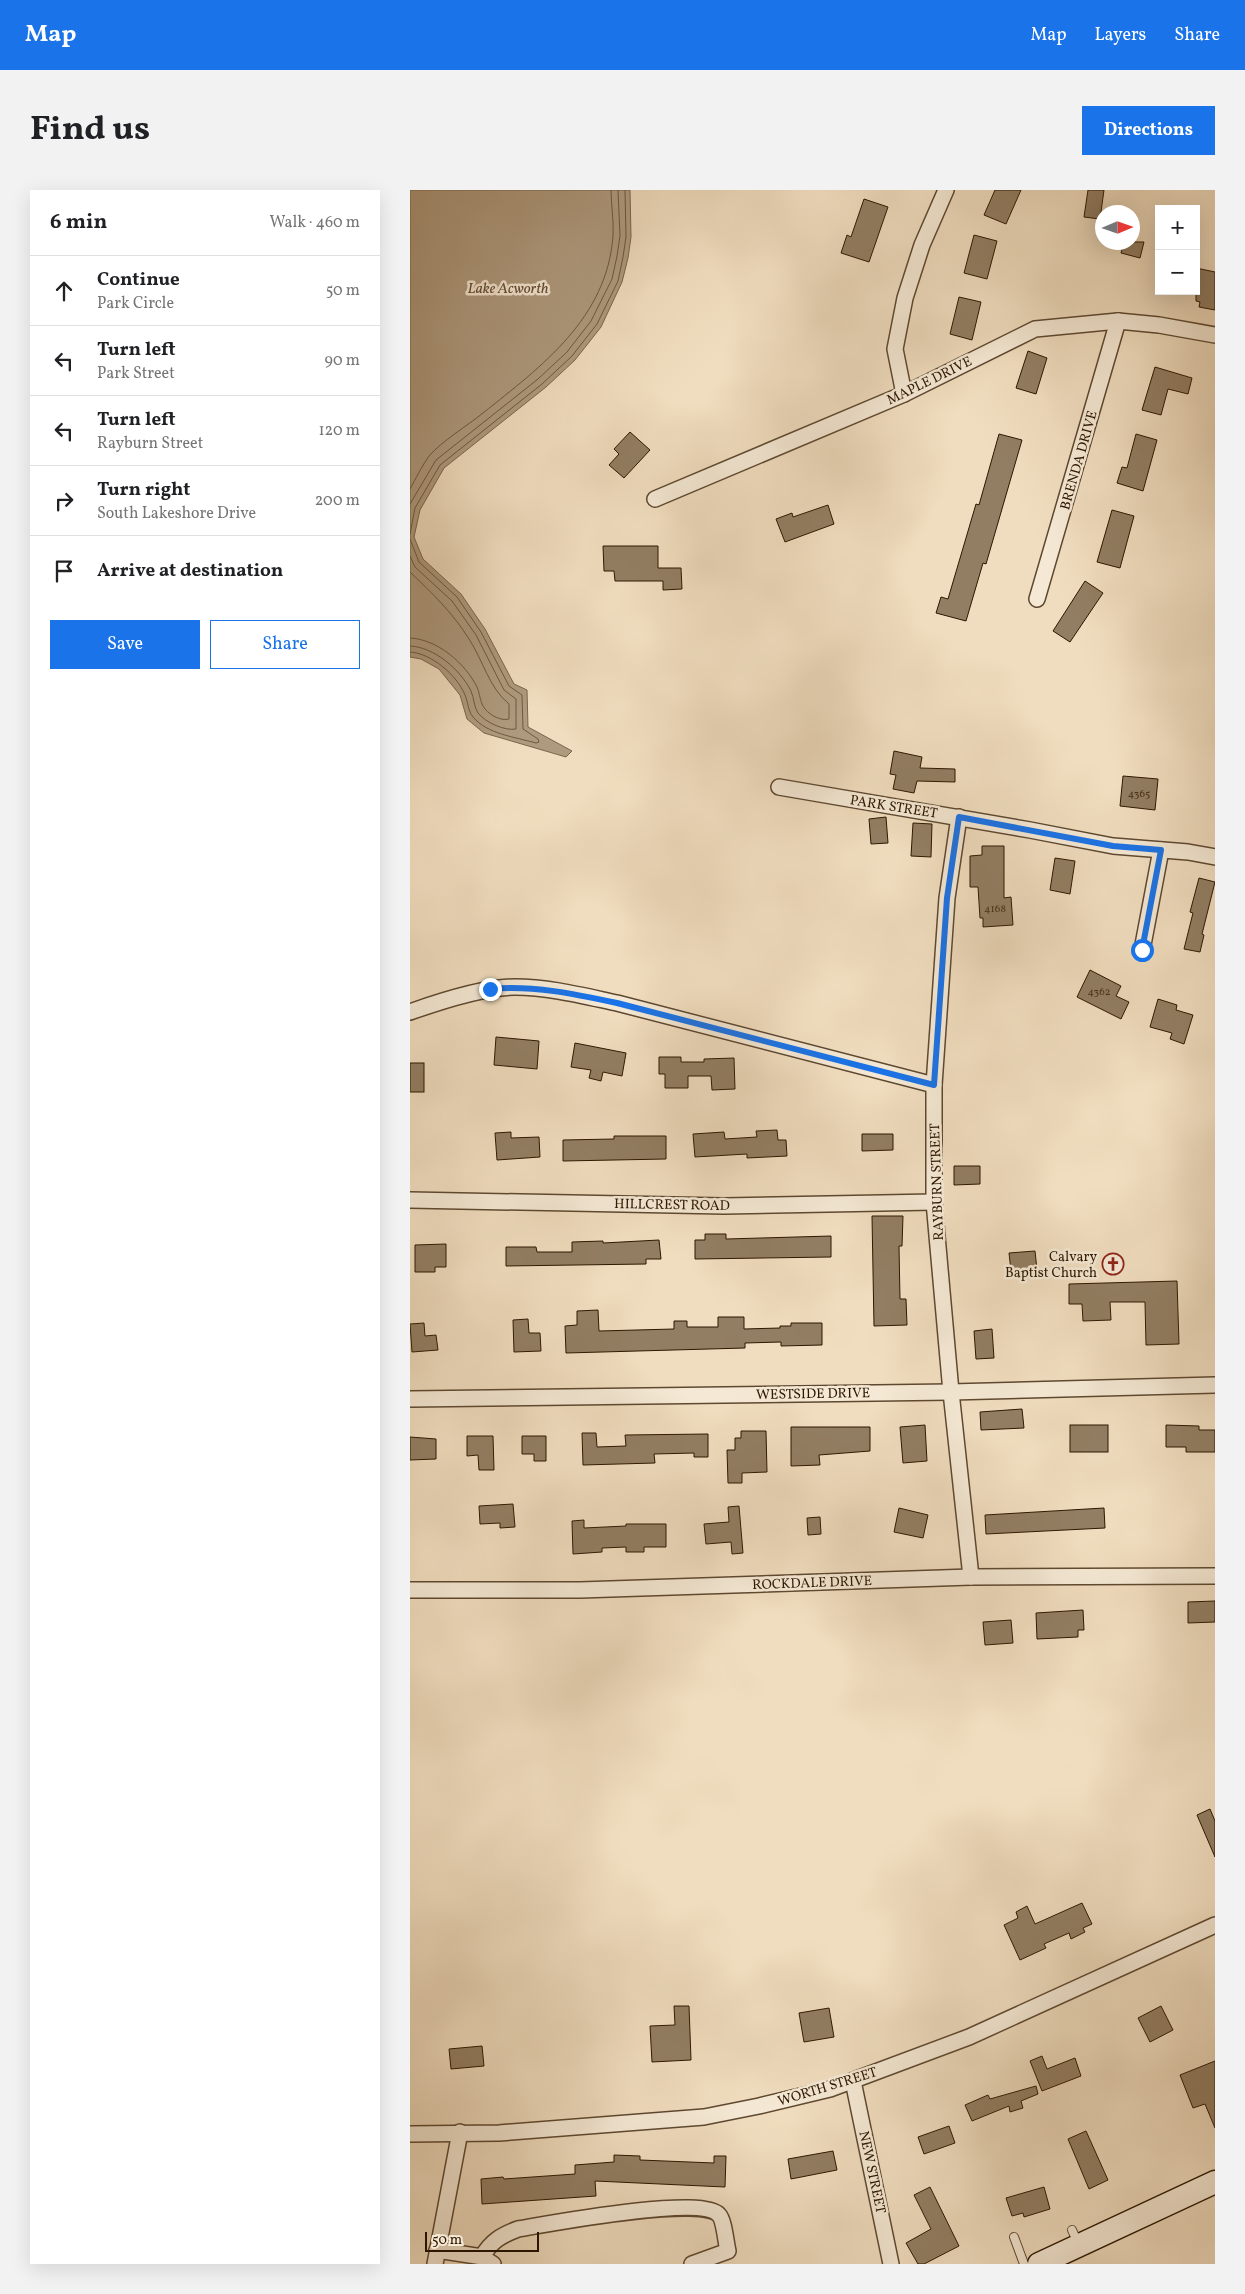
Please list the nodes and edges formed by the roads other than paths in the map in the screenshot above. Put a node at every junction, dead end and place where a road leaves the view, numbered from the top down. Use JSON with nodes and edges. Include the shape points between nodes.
{"nodes":[{"id":1,"x":946,"y":190,"type":"edge"},
{"id":2,"x":1118,"y":321,"type":"junction"},
{"id":3,"x":1215,"y":335,"type":"edge"},
{"id":4,"x":904,"y":394,"type":"junction"},
{"id":5,"x":655,"y":499,"type":"dead end"},
{"id":6,"x":1037,"y":599,"type":"dead end"},
{"id":7,"x":780,"y":787,"type":"dead end"},
{"id":8,"x":959,"y":817,"type":"junction"},
{"id":9,"x":1161,"y":850,"type":"junction"},
{"id":10,"x":1215,"y":857,"type":"edge"},
{"id":11,"x":1142,"y":950,"type":"dead end"},
{"id":12,"x":410,"y":1012,"type":"edge"},
{"id":13,"x":934,"y":1085,"type":"junction"},
{"id":14,"x":410,"y":1200,"type":"edge"},
{"id":15,"x":934,"y":1202,"type":"junction"},
{"id":16,"x":1215,"y":1385,"type":"edge"},
{"id":17,"x":951,"y":1392,"type":"junction"},
{"id":18,"x":410,"y":1399,"type":"edge"},
{"id":19,"x":1215,"y":1576,"type":"edge"},
{"id":20,"x":971,"y":1577,"type":"junction"},
{"id":21,"x":410,"y":1590,"type":"edge"},
{"id":22,"x":1215,"y":1924,"type":"edge"},
{"id":23,"x":853,"y":2081,"type":"junction"},
{"id":24,"x":460,"y":2132,"type":"junction"},
{"id":25,"x":410,"y":2134,"type":"edge"},
{"id":26,"x":1215,"y":2182,"type":"edge"},
{"id":27,"x":1014,"y":2237,"type":"dead end"},
{"id":28,"x":436,"y":2257,"type":"edge"},
{"id":29,"x":487,"y":2260,"type":"edge"},
{"id":30,"x":692,"y":2264,"type":"edge"},
{"id":31,"x":891,"y":2264,"type":"edge"},
{"id":32,"x":1024,"y":2264,"type":"edge"},
{"id":33,"x":1039,"y":2264,"type":"edge"}],
"edges":[{"from":1,"to":4,"type":"street","via":[[922,245],[906,298],[896,349]]},
{"from":2,"to":3,"type":"street","name":"MAPLE DRIVE"},
{"from":2,"to":4,"type":"street","name":"MAPLE DRIVE","via":[[1035,329]]},
{"from":2,"to":6,"type":"street","name":"BRENDA DRIVE"},
{"from":4,"to":5,"type":"street","name":"MAPLE DRIVE"},
{"from":7,"to":8,"type":"street","name":"PARK STREET"},
{"from":8,"to":9,"type":"street","name":"PARK STREET","via":[[1113,846]]},
{"from":8,"to":13,"type":"street","name":"RAYBURN STREET","via":[[947,898]]},
{"from":9,"to":10,"type":"street","name":"PARK STREET"},
{"from":9,"to":11,"type":"street"},
{"from":12,"to":13,"type":"street","via":[[490,989],[515,987],[566,992]]},
{"from":13,"to":15,"type":"street","name":"RAYBURN STREET"},
{"from":14,"to":15,"type":"street","name":"HILLCREST ROAD","via":[[724,1206]]},
{"from":15,"to":17,"type":"street","name":"RAYBURN STREET"},
{"from":16,"to":17,"type":"street","name":"WESTSIDE DRIVE"},
{"from":17,"to":18,"type":"street","name":"WESTSIDE DRIVE"},
{"from":17,"to":20,"type":"street","name":"RAYBURN STREET"},
{"from":19,"to":20,"type":"street","name":"ROCKDALE DRIVE"},
{"from":20,"to":21,"type":"street","name":"ROCKDALE DRIVE","via":[[580,1590]]},
{"from":22,"to":23,"type":"street","name":"WORTH STREET","via":[[969,2037]]},
{"from":23,"to":24,"type":"street","name":"WORTH STREET","via":[[704,2117],[499,2133]]},
{"from":23,"to":31,"type":"street","name":"NEW STREET"},
{"from":24,"to":25,"type":"street","name":"WORTH STREET"},
{"from":24,"to":28,"type":"street"},
{"from":26,"to":33,"type":"main road","via":[[1075,2238]]},
{"from":27,"to":32,"type":"lane"},
{"from":28,"to":29,"type":"street"},
{"from":29,"to":30,"type":"street","via":[[493,2241],[518,2229],[627,2212],[683,2208],[713,2210],[720,2216],[728,2252]]}]}
